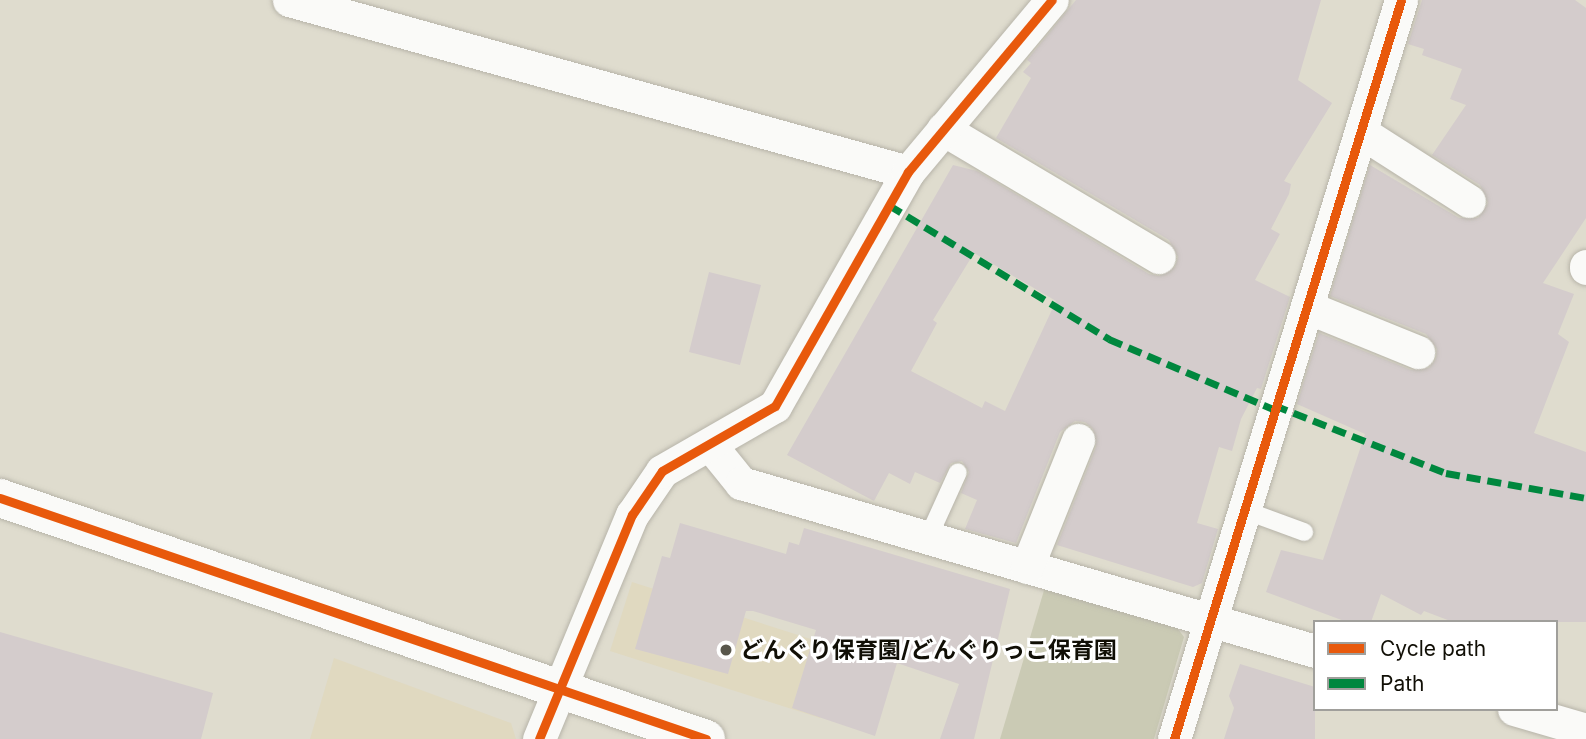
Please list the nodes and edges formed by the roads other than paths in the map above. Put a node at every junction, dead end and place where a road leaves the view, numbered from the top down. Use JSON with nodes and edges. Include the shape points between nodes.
{"nodes":[{"id":1,"x":289,"y":0,"type":"edge"},
{"id":2,"x":1052,"y":0,"type":"edge"},
{"id":3,"x":1401,"y":0,"type":"edge"},
{"id":4,"x":943,"y":129,"type":"junction"},
{"id":5,"x":1361,"y":132,"type":"junction"},
{"id":6,"x":908,"y":172,"type":"junction"},
{"id":7,"x":1469,"y":201,"type":"dead end"},
{"id":8,"x":1159,"y":257,"type":"dead end"},
{"id":9,"x":1307,"y":307,"type":"junction"},
{"id":10,"x":1418,"y":352,"type":"dead end"},
{"id":11,"x":1078,"y":440,"type":"dead end"},
{"id":12,"x":711,"y":446,"type":"junction"},
{"id":13,"x":958,"y":472,"type":"dead end"},
{"id":14,"x":0,"y":498,"type":"edge"},
{"id":15,"x":1244,"y":510,"type":"junction"},
{"id":16,"x":1304,"y":532,"type":"dead end"},
{"id":17,"x":928,"y":538,"type":"junction"},
{"id":18,"x":1027,"y":567,"type":"junction"},
{"id":19,"x":1208,"y":620,"type":"junction"},
{"id":20,"x":1313,"y":650,"type":"edge"},
{"id":21,"x":558,"y":691,"type":"junction"},
{"id":22,"x":1521,"y":711,"type":"edge"},
{"id":23,"x":1586,"y":730,"type":"edge"},
{"id":24,"x":539,"y":739,"type":"edge"},
{"id":25,"x":706,"y":739,"type":"edge"},
{"id":26,"x":1174,"y":739,"type":"edge"}],
"edges":[{"from":1,"to":6,"type":"street"},
{"from":2,"to":4,"type":"street"},
{"from":3,"to":5,"type":"street"},
{"from":4,"to":6,"type":"street"},
{"from":4,"to":8,"type":"street"},
{"from":5,"to":7,"type":"street"},
{"from":5,"to":9,"type":"street"},
{"from":6,"to":12,"type":"street","via":[[775,406]]},
{"from":9,"to":10,"type":"street"},
{"from":9,"to":15,"type":"street"},
{"from":11,"to":18,"type":"street"},
{"from":12,"to":17,"type":"street","via":[[741,484]]},
{"from":12,"to":21,"type":"street","via":[[662,471],[632,515]]},
{"from":13,"to":17,"type":"lane"},
{"from":14,"to":21,"type":"street"},
{"from":15,"to":16,"type":"lane"},
{"from":15,"to":19,"type":"street"},
{"from":17,"to":18,"type":"street"},
{"from":18,"to":19,"type":"street"},
{"from":19,"to":20,"type":"street"},
{"from":19,"to":26,"type":"street"},
{"from":21,"to":24,"type":"street"},
{"from":21,"to":25,"type":"street"},
{"from":22,"to":23,"type":"street"}]}
